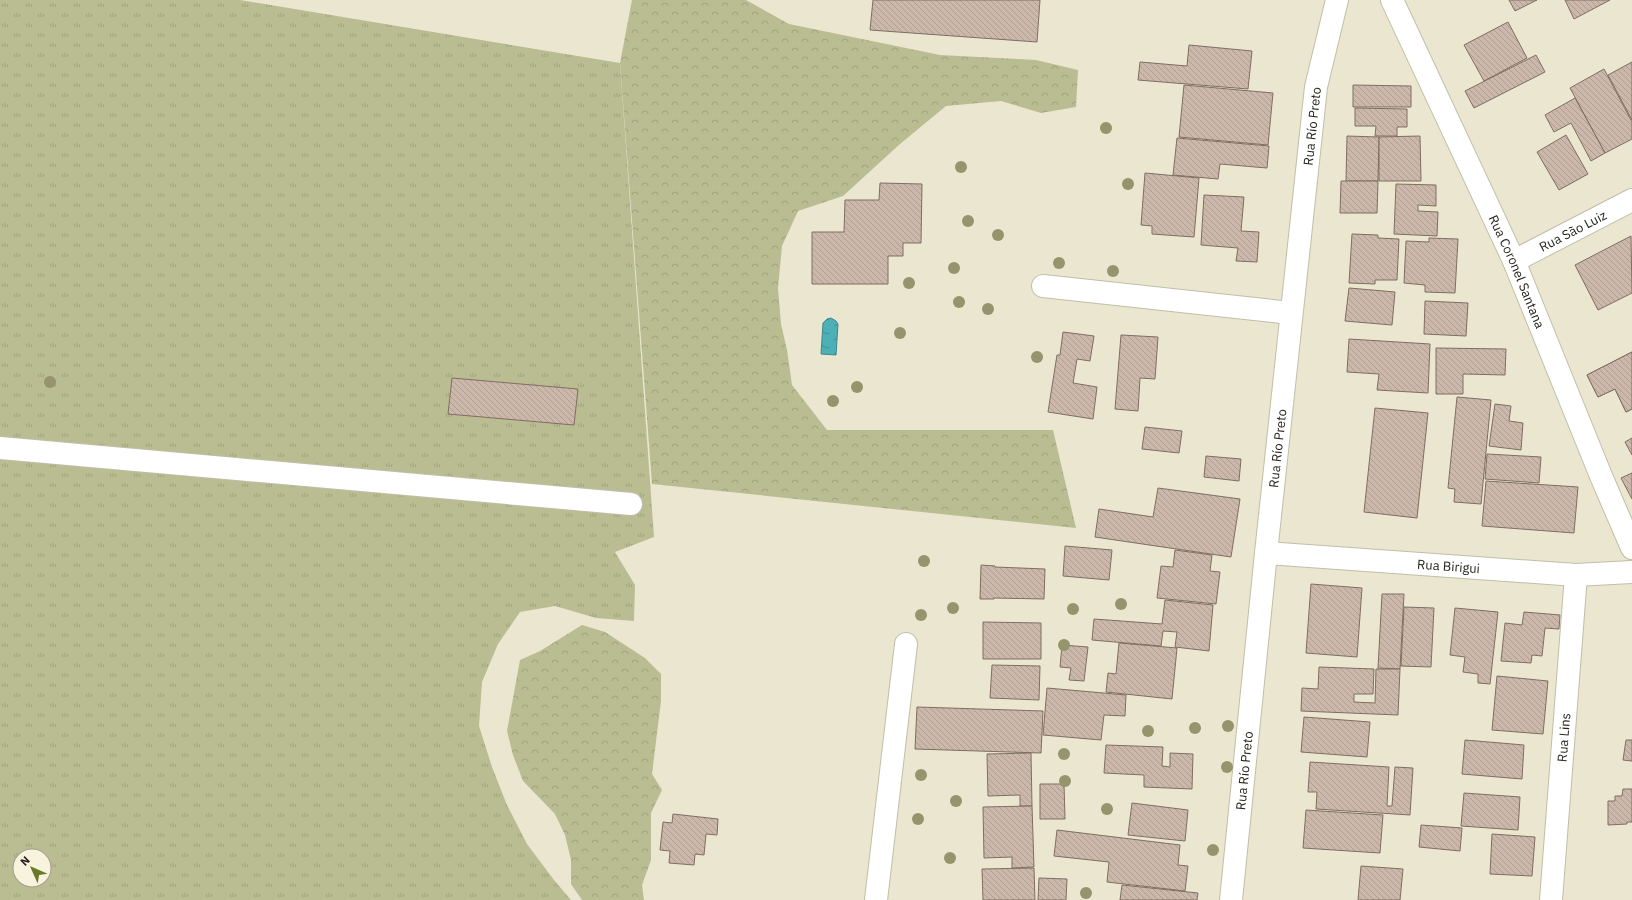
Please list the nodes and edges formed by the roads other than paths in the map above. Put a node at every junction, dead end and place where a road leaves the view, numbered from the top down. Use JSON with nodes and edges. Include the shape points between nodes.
{"nodes":[{"id":1,"x":1337,"y":0,"type":"edge"},
{"id":2,"x":1392,"y":0,"type":"edge"},
{"id":3,"x":1632,"y":200,"type":"edge"},
{"id":4,"x":1514,"y":261,"type":"junction"},
{"id":5,"x":1043,"y":286,"type":"dead end"},
{"id":6,"x":1291,"y":313,"type":"junction"},
{"id":7,"x":0,"y":448,"type":"edge"},
{"id":8,"x":631,"y":504,"type":"dead end"},
{"id":9,"x":1632,"y":548,"type":"edge"},
{"id":10,"x":1266,"y":554,"type":"junction"},
{"id":11,"x":1632,"y":572,"type":"edge"},
{"id":12,"x":1576,"y":575,"type":"junction"},
{"id":13,"x":906,"y":644,"type":"dead end"},
{"id":14,"x":876,"y":900,"type":"edge"},
{"id":15,"x":1231,"y":900,"type":"edge"},
{"id":16,"x":1551,"y":900,"type":"edge"}],
"edges":[{"from":1,"to":6,"type":"street","name":"Rua Río Preto","via":[[1316,87]]},
{"from":2,"to":4,"type":"street","name":"Rua Coronel Santana"},
{"from":3,"to":4,"type":"street","name":"Rua São Luiz"},
{"from":4,"to":9,"type":"street","name":"Rua Coronel Santana"},
{"from":5,"to":6,"type":"street"},
{"from":6,"to":10,"type":"street","name":"Rua Río Preto"},
{"from":7,"to":8,"type":"street"},
{"from":10,"to":12,"type":"street","name":"Rua Birigui"},
{"from":10,"to":15,"type":"street","name":"Rua Río Preto"},
{"from":11,"to":12,"type":"street","name":"Rua Birigui"},
{"from":12,"to":16,"type":"street","name":"Rua Lins"},
{"from":13,"to":14,"type":"street"}]}
